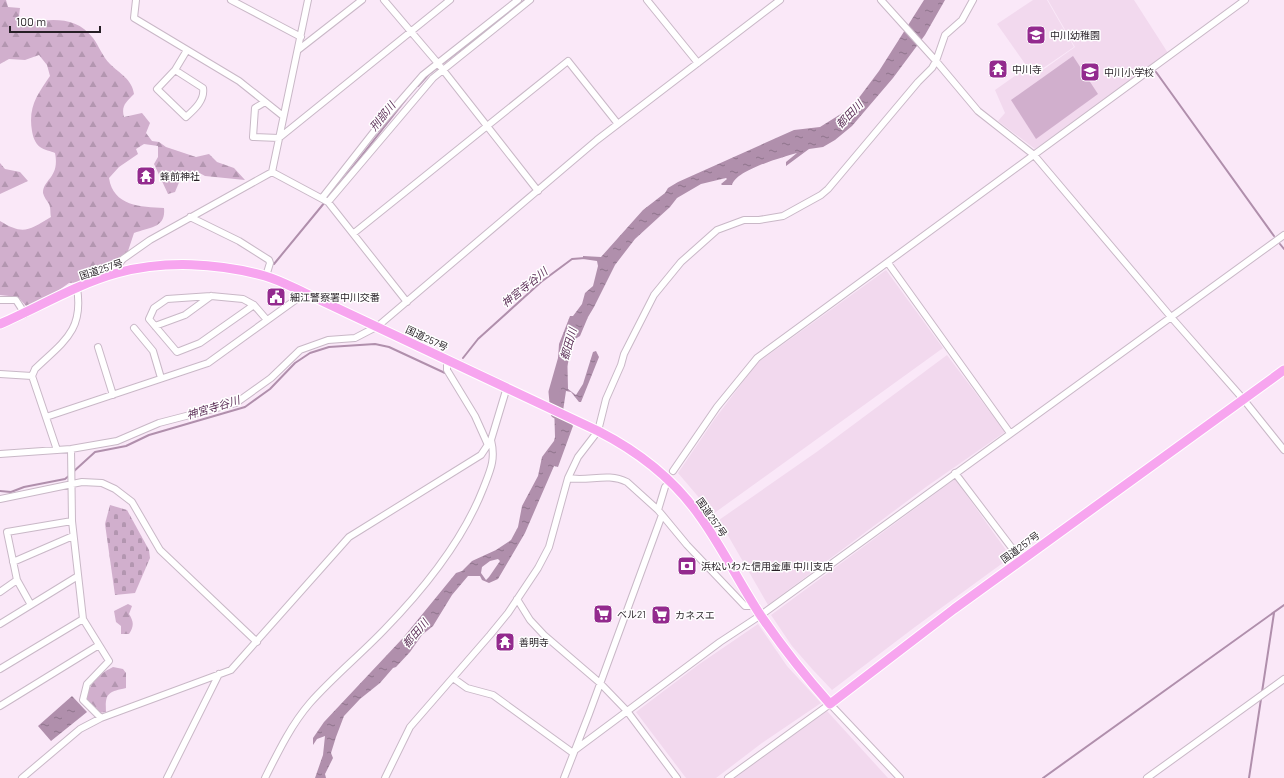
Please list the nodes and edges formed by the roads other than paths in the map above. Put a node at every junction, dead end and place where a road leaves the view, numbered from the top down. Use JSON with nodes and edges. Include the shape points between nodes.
{"nodes":[{"id":1,"x":136,"y":0,"type":"edge"},
{"id":2,"x":231,"y":0,"type":"edge"},
{"id":3,"x":308,"y":0,"type":"edge"},
{"id":4,"x":362,"y":0,"type":"edge"},
{"id":5,"x":384,"y":0,"type":"edge"},
{"id":6,"x":450,"y":0,"type":"edge"},
{"id":7,"x":518,"y":0,"type":"edge"},
{"id":8,"x":530,"y":0,"type":"edge"},
{"id":9,"x":646,"y":0,"type":"edge"},
{"id":10,"x":780,"y":0,"type":"edge"},
{"id":11,"x":881,"y":0,"type":"edge"},
{"id":12,"x":973,"y":0,"type":"edge"},
{"id":13,"x":1245,"y":0,"type":"edge"},
{"id":14,"x":772,"y":2,"type":"edge"},
{"id":15,"x":411,"y":32,"type":"junction"},
{"id":16,"x":300,"y":37,"type":"junction"},
{"id":17,"x":187,"y":50,"type":"junction"},
{"id":18,"x":298,"y":50,"type":"junction"},
{"id":19,"x":936,"y":61,"type":"junction"},
{"id":20,"x":698,"y":63,"type":"junction"},
{"id":21,"x":440,"y":66,"type":"junction"},
{"id":22,"x":175,"y":70,"type":"junction"},
{"id":23,"x":265,"y":102,"type":"junction"},
{"id":24,"x":283,"y":116,"type":"junction"},
{"id":25,"x":618,"y":124,"type":"junction"},
{"id":26,"x":487,"y":126,"type":"junction"},
{"id":27,"x":279,"y":138,"type":"junction"},
{"id":28,"x":1034,"y":155,"type":"junction"},
{"id":29,"x":272,"y":172,"type":"junction"},
{"id":30,"x":538,"y":191,"type":"junction"},
{"id":31,"x":326,"y":200,"type":"junction"},
{"id":32,"x":190,"y":217,"type":"junction"},
{"id":33,"x":354,"y":233,"type":"junction"},
{"id":34,"x":1284,"y":235,"type":"edge"},
{"id":35,"x":888,"y":263,"type":"junction"},
{"id":36,"x":117,"y":273,"type":"junction"},
{"id":37,"x":266,"y":276,"type":"junction"},
{"id":38,"x":77,"y":288,"type":"junction"},
{"id":39,"x":305,"y":293,"type":"junction"},
{"id":40,"x":211,"y":296,"type":"junction"},
{"id":41,"x":0,"y":300,"type":"edge"},
{"id":42,"x":407,"y":302,"type":"junction"},
{"id":43,"x":254,"y":305,"type":"junction"},
{"id":44,"x":25,"y":314,"type":"junction"},
{"id":45,"x":1171,"y":317,"type":"junction"},
{"id":46,"x":267,"y":320,"type":"junction"},
{"id":47,"x":0,"y":324,"type":"edge"},
{"id":48,"x":155,"y":326,"type":"junction"},
{"id":49,"x":378,"y":326,"type":"junction"},
{"id":50,"x":134,"y":328,"type":"dead end"},
{"id":51,"x":98,"y":347,"type":"dead end"},
{"id":52,"x":447,"y":359,"type":"junction"},
{"id":53,"x":1284,"y":370,"type":"edge"},
{"id":54,"x":0,"y":374,"type":"edge"},
{"id":55,"x":32,"y":376,"type":"junction"},
{"id":56,"x":161,"y":378,"type":"junction"},
{"id":57,"x":507,"y":387,"type":"junction"},
{"id":58,"x":113,"y":394,"type":"junction"},
{"id":59,"x":1244,"y":400,"type":"junction"},
{"id":60,"x":46,"y":417,"type":"junction"},
{"id":61,"x":597,"y":430,"type":"junction"},
{"id":62,"x":1010,"y":433,"type":"junction"},
{"id":63,"x":490,"y":443,"type":"junction"},
{"id":64,"x":71,"y":448,"type":"junction"},
{"id":65,"x":57,"y":450,"type":"junction"},
{"id":66,"x":1284,"y":450,"type":"edge"},
{"id":67,"x":0,"y":454,"type":"edge"},
{"id":68,"x":673,"y":471,"type":"dead end"},
{"id":69,"x":955,"y":473,"type":"junction"},
{"id":70,"x":568,"y":478,"type":"junction"},
{"id":71,"x":70,"y":482,"type":"junction"},
{"id":72,"x":665,"y":487,"type":"dead end"},
{"id":73,"x":0,"y":499,"type":"edge"},
{"id":74,"x":660,"y":513,"type":"junction"},
{"id":75,"x":72,"y":521,"type":"junction"},
{"id":76,"x":73,"y":536,"type":"junction"},
{"id":77,"x":1021,"y":560,"type":"junction"},
{"id":78,"x":13,"y":562,"type":"junction"},
{"id":79,"x":78,"y":576,"type":"junction"},
{"id":80,"x":17,"y":580,"type":"junction"},
{"id":81,"x":0,"y":592,"type":"edge"},
{"id":82,"x":517,"y":599,"type":"junction"},
{"id":83,"x":31,"y":605,"type":"junction"},
{"id":84,"x":756,"y":606,"type":"junction"},
{"id":85,"x":761,"y":615,"type":"junction"},
{"id":86,"x":83,"y":619,"type":"junction"},
{"id":87,"x":0,"y":624,"type":"edge"},
{"id":88,"x":257,"y":642,"type":"junction"},
{"id":89,"x":99,"y":645,"type":"junction"},
{"id":90,"x":0,"y":669,"type":"edge"},
{"id":91,"x":219,"y":674,"type":"junction"},
{"id":92,"x":452,"y":678,"type":"junction"},
{"id":93,"x":1284,"y":678,"type":"edge"},
{"id":94,"x":600,"y":682,"type":"junction"},
{"id":95,"x":830,"y":704,"type":"junction"},
{"id":96,"x":0,"y":706,"type":"edge"},
{"id":97,"x":627,"y":711,"type":"junction"},
{"id":98,"x":101,"y":718,"type":"junction"},
{"id":99,"x":574,"y":752,"type":"junction"},
{"id":100,"x":22,"y":778,"type":"edge"},
{"id":101,"x":167,"y":778,"type":"edge"},
{"id":102,"x":265,"y":778,"type":"edge"},
{"id":103,"x":385,"y":778,"type":"edge"},
{"id":104,"x":564,"y":778,"type":"edge"},
{"id":105,"x":677,"y":778,"type":"edge"},
{"id":106,"x":728,"y":778,"type":"edge"},
{"id":107,"x":900,"y":778,"type":"edge"},
{"id":108,"x":1147,"y":778,"type":"edge"}],
"edges":[{"from":1,"to":17,"type":"street","via":[[134,18]]},
{"from":2,"to":16,"type":"street"},
{"from":3,"to":16,"type":"street"},
{"from":4,"to":18,"type":"street"},
{"from":5,"to":15,"type":"street"},
{"from":6,"to":15,"type":"street"},
{"from":7,"to":21,"type":"street"},
{"from":8,"to":21,"type":"street"},
{"from":9,"to":20,"type":"street"},
{"from":10,"to":14,"type":"street"},
{"from":11,"to":19,"type":"street"},
{"from":12,"to":19,"type":"street","via":[[962,20],[945,35]]},
{"from":13,"to":28,"type":"street"},
{"from":14,"to":20,"type":"street"},
{"from":15,"to":21,"type":"street"},
{"from":15,"to":27,"type":"street"},
{"from":16,"to":18,"type":"street"},
{"from":17,"to":22,"type":"street"},
{"from":17,"to":23,"type":"street","via":[[239,81]]},
{"from":18,"to":24,"type":"street"},
{"from":19,"to":28,"type":"street","via":[[978,111]]},
{"from":19,"to":61,"type":"street","via":[[926,76],[918,82],[821,195],[783,216],[744,220],[728,225],[712,234],[681,262],[654,295],[638,324],[606,399]]},
{"from":20,"to":25,"type":"street"},
{"from":21,"to":26,"type":"street"},
{"from":21,"to":31,"type":"street"},
{"from":21,"to":31,"type":"street","via":[[409,90]]},
{"from":22,"to":22,"type":"street","via":[[157,89],[186,117],[197,106],[204,94],[203,88]]},
{"from":23,"to":24,"type":"street"},
{"from":23,"to":27,"type":"street","via":[[255,108],[254,137]]},
{"from":24,"to":27,"type":"street"},
{"from":25,"to":26,"type":"street","via":[[568,61]]},
{"from":25,"to":30,"type":"street"},
{"from":26,"to":30,"type":"street"},
{"from":26,"to":33,"type":"street"},
{"from":27,"to":29,"type":"street"},
{"from":28,"to":35,"type":"street"},
{"from":28,"to":45,"type":"street"},
{"from":29,"to":31,"type":"street"},
{"from":29,"to":32,"type":"street"},
{"from":30,"to":42,"type":"street"},
{"from":31,"to":33,"type":"street"},
{"from":32,"to":36,"type":"street","via":[[123,259],[116,267]]},
{"from":32,"to":37,"type":"street","via":[[239,241],[269,260]]},
{"from":33,"to":42,"type":"street"},
{"from":34,"to":45,"type":"street"},
{"from":35,"to":62,"type":"street"},
{"from":35,"to":68,"type":"street","via":[[752,363],[717,407]]},
{"from":36,"to":37,"type":"highway","name":"国道257号","via":[[182,264],[212,266]]},
{"from":36,"to":38,"type":"highway","name":"国道257号"},
{"from":37,"to":39,"type":"highway","name":"国道257号"},
{"from":38,"to":44,"type":"highway","name":"国道257号"},
{"from":38,"to":55,"type":"street","via":[[79,311],[73,330],[68,338],[35,369]]},
{"from":39,"to":46,"type":"street"},
{"from":39,"to":49,"type":"highway","name":"国道257号"},
{"from":40,"to":43,"type":"street","via":[[243,299]]},
{"from":40,"to":48,"type":"street","via":[[185,315]]},
{"from":40,"to":48,"type":"street","via":[[167,299],[154,308],[149,319]]},
{"from":41,"to":44,"type":"street","via":[[16,300]]},
{"from":42,"to":49,"type":"street"},
{"from":43,"to":46,"type":"street"},
{"from":43,"to":48,"type":"street","via":[[200,344],[177,352]]},
{"from":44,"to":47,"type":"highway","name":"国道257号"},
{"from":45,"to":59,"type":"street"},
{"from":45,"to":62,"type":"street"},
{"from":46,"to":56,"type":"street","via":[[208,363]]},
{"from":49,"to":52,"type":"highway","name":"国道257号"},
{"from":49,"to":64,"type":"street","via":[[355,338],[328,340],[300,350],[271,378],[236,403],[158,423],[117,441]]},
{"from":50,"to":56,"type":"street","via":[[153,351]]},
{"from":51,"to":58,"type":"street"},
{"from":52,"to":57,"type":"highway","name":"国道257号"},
{"from":52,"to":63,"type":"street","via":[[447,370]]},
{"from":53,"to":59,"type":"highway","name":"国道257号"},
{"from":54,"to":55,"type":"street"},
{"from":55,"to":60,"type":"street"},
{"from":56,"to":58,"type":"street"},
{"from":57,"to":61,"type":"highway","name":"国道257号"},
{"from":57,"to":63,"type":"street"},
{"from":58,"to":60,"type":"street"},
{"from":59,"to":66,"type":"street"},
{"from":59,"to":77,"type":"highway","name":"国道257号"},
{"from":60,"to":65,"type":"street"},
{"from":61,"to":70,"type":"street","via":[[578,457]]},
{"from":61,"to":84,"type":"highway","name":"国道257号","via":[[620,442],[655,467],[675,486],[701,517]]},
{"from":62,"to":69,"type":"street"},
{"from":63,"to":88,"type":"street","via":[[481,455],[349,538]]},
{"from":63,"to":102,"type":"street","via":[[495,453],[493,464],[478,503],[464,528],[419,590],[385,629],[310,703],[283,740]]},
{"from":64,"to":65,"type":"street"},
{"from":64,"to":71,"type":"street"},
{"from":65,"to":67,"type":"street"},
{"from":69,"to":77,"type":"street"},
{"from":69,"to":85,"type":"street"},
{"from":70,"to":74,"type":"street","via":[[578,480],[603,476],[622,479]]},
{"from":70,"to":82,"type":"street","via":[[549,547]]},
{"from":71,"to":73,"type":"street"},
{"from":71,"to":75,"type":"street"},
{"from":71,"to":88,"type":"street","via":[[102,483],[132,502],[160,550]]},
{"from":72,"to":74,"type":"street"},
{"from":74,"to":84,"type":"street","via":[[686,545],[745,606]]},
{"from":74,"to":94,"type":"street"},
{"from":75,"to":76,"type":"street"},
{"from":75,"to":78,"type":"street","via":[[7,532]]},
{"from":76,"to":78,"type":"street"},
{"from":76,"to":79,"type":"street"},
{"from":77,"to":95,"type":"highway","name":"国道257号"},
{"from":78,"to":80,"type":"street"},
{"from":79,"to":83,"type":"street"},
{"from":79,"to":86,"type":"street"},
{"from":80,"to":81,"type":"street"},
{"from":80,"to":83,"type":"street"},
{"from":82,"to":92,"type":"street"},
{"from":82,"to":94,"type":"street","via":[[530,620],[544,635]]},
{"from":83,"to":87,"type":"street"},
{"from":84,"to":85,"type":"highway","name":"国道257号"},
{"from":85,"to":95,"type":"highway","name":"国道257号","via":[[791,659]]},
{"from":85,"to":97,"type":"street"},
{"from":86,"to":89,"type":"street"},
{"from":86,"to":90,"type":"street"},
{"from":88,"to":91,"type":"street","via":[[231,670]]},
{"from":89,"to":96,"type":"street"},
{"from":89,"to":98,"type":"street","via":[[109,661],[86,684],[83,700]]},
{"from":91,"to":98,"type":"street"},
{"from":91,"to":101,"type":"street"},
{"from":92,"to":99,"type":"street","via":[[467,688],[493,695]]},
{"from":92,"to":103,"type":"street","via":[[410,726]]},
{"from":93,"to":108,"type":"street"},
{"from":94,"to":97,"type":"street"},
{"from":94,"to":99,"type":"street"},
{"from":95,"to":106,"type":"street"},
{"from":95,"to":107,"type":"street"},
{"from":97,"to":99,"type":"street"},
{"from":97,"to":105,"type":"street"},
{"from":98,"to":100,"type":"street","via":[[80,729]]},
{"from":99,"to":104,"type":"street"}]}
